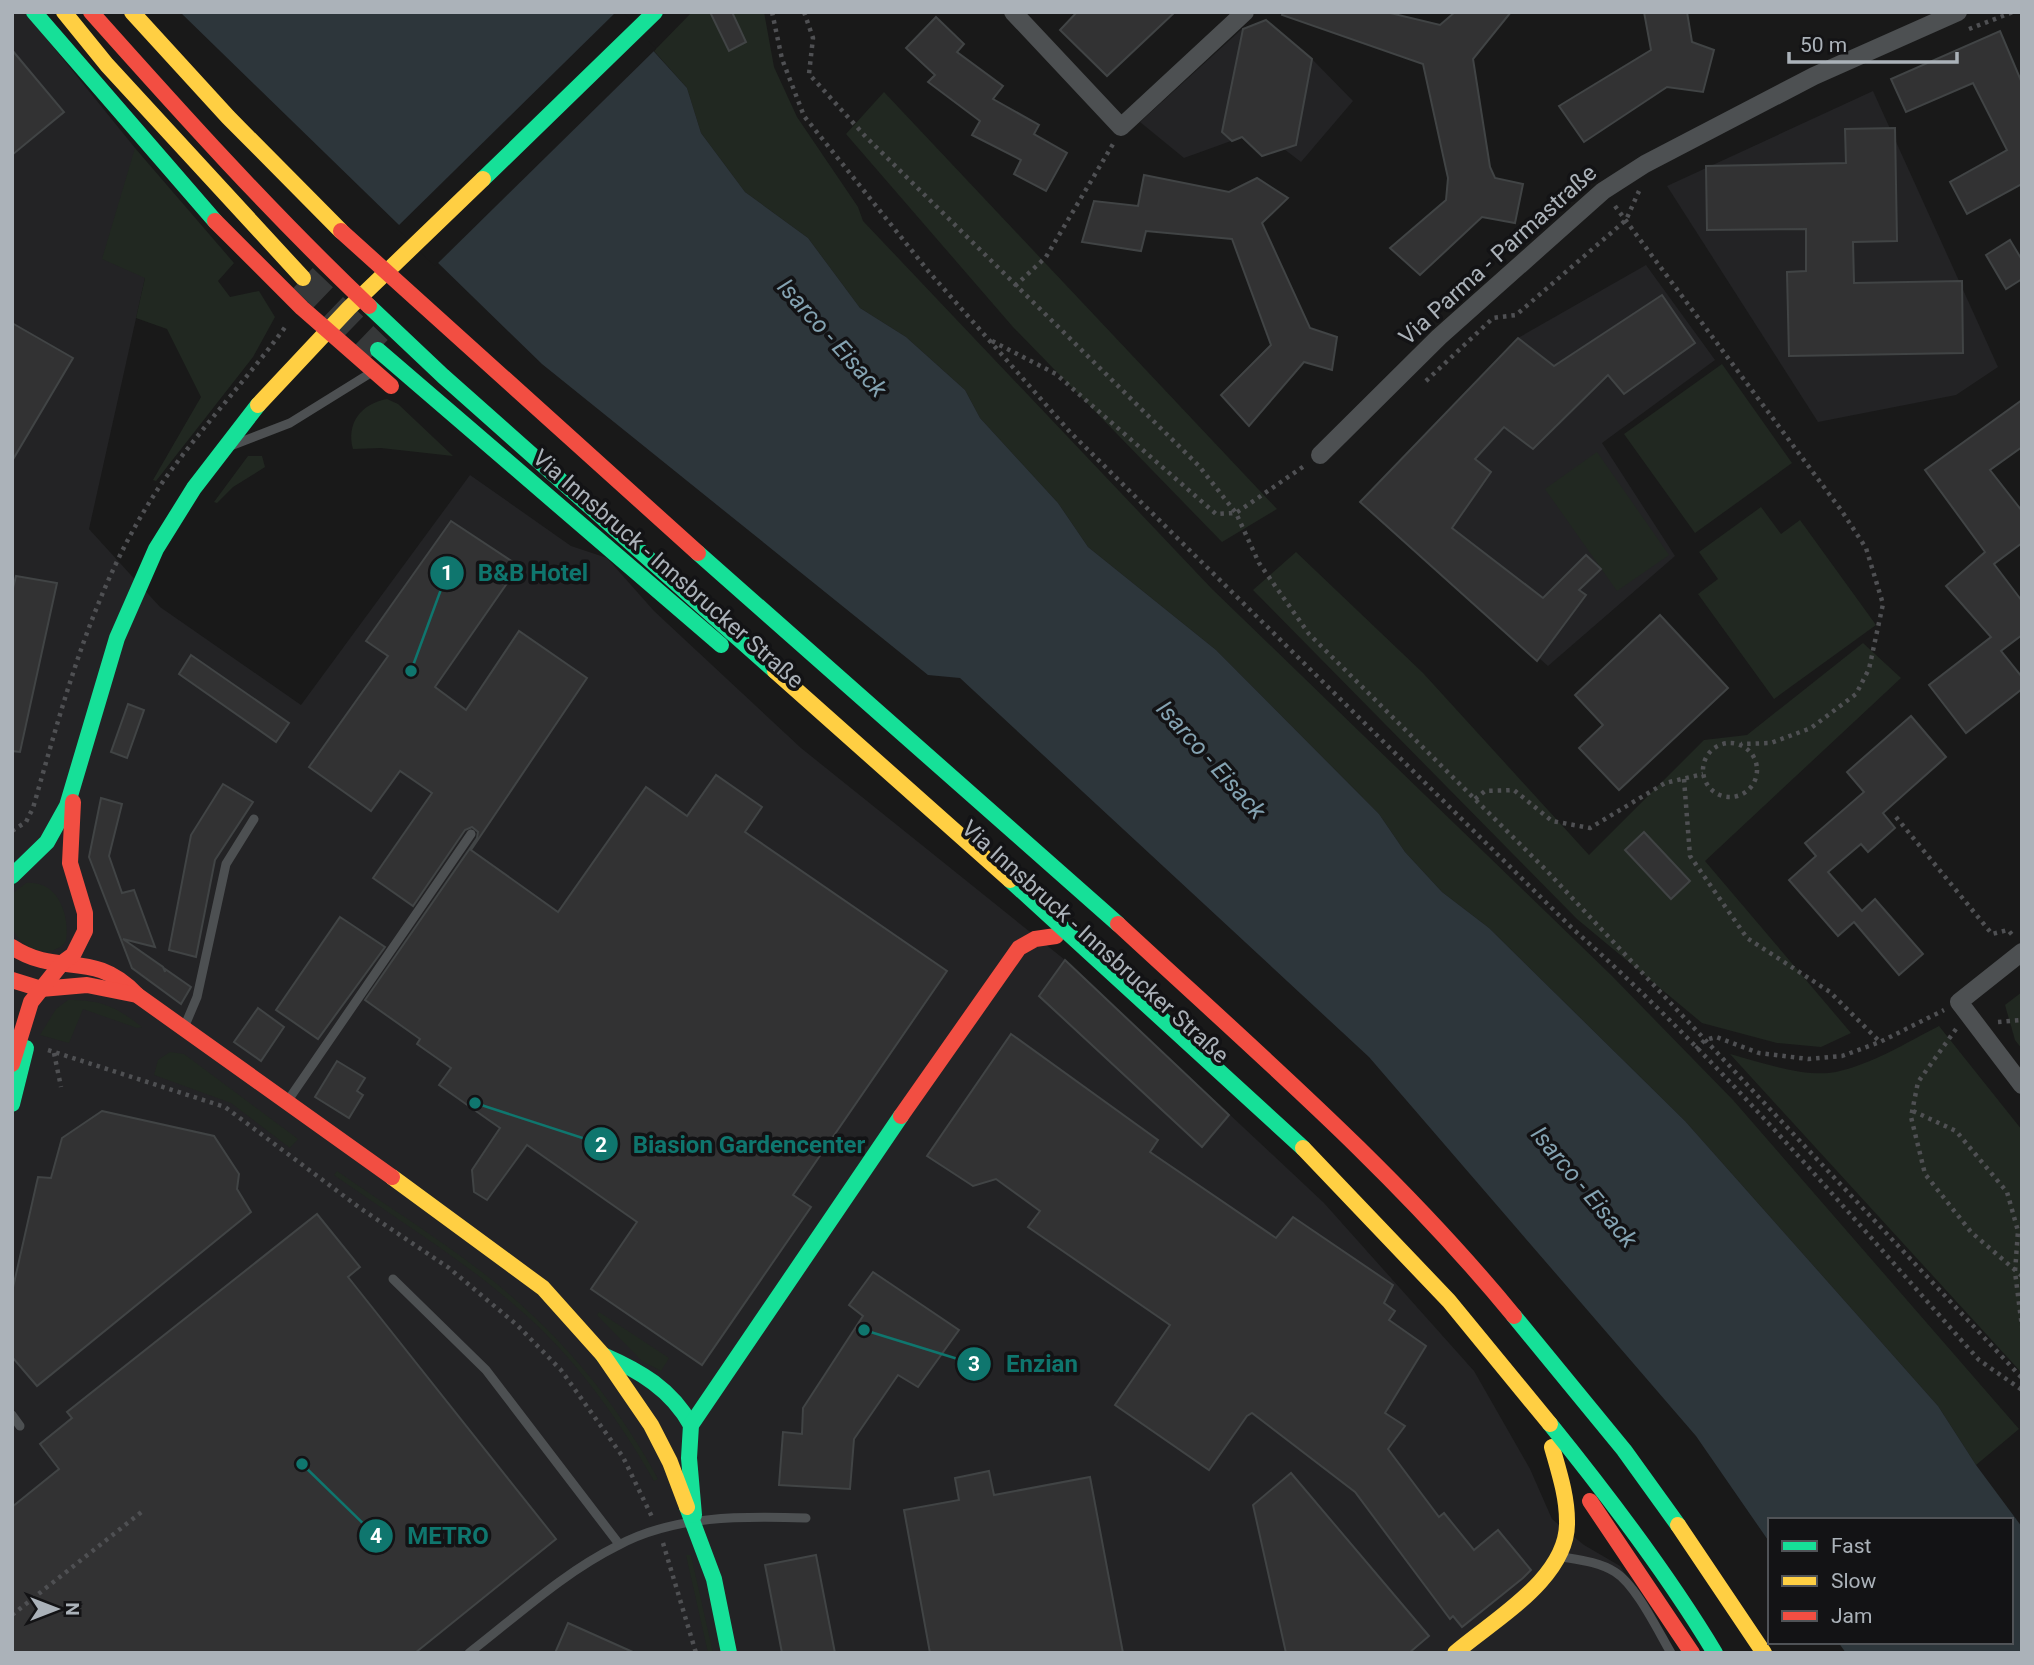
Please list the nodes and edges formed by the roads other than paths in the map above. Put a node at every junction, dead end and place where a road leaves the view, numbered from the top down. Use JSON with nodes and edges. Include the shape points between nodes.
{"nodes":[{"id":1,"x":34,"y":12,"type":"edge"},
{"id":2,"x":64,"y":12,"type":"edge"},
{"id":3,"x":91,"y":12,"type":"edge"},
{"id":4,"x":132,"y":12,"type":"edge"},
{"id":5,"x":655,"y":12,"type":"edge"},
{"id":6,"x":1013,"y":12,"type":"edge"},
{"id":7,"x":1245,"y":12,"type":"edge"},
{"id":8,"x":1958,"y":12,"type":"edge"},
{"id":9,"x":303,"y":278,"type":"tunnel mouth"},
{"id":10,"x":326,"y":330,"type":"junction"},
{"id":11,"x":378,"y":350,"type":"tunnel mouth"},
{"id":12,"x":373,"y":371,"type":"junction"},
{"id":13,"x":408,"y":400,"type":"dead end"},
{"id":14,"x":222,"y":450,"type":"junction"},
{"id":15,"x":1320,"y":455,"type":"road end"},
{"id":16,"x":519,"y":494,"type":"dead end"},
{"id":17,"x":585,"y":528,"type":"junction"},
{"id":18,"x":73,"y":790,"type":"junction"},
{"id":19,"x":254,"y":819,"type":"dead end"},
{"id":20,"x":471,"y":834,"type":"dead end"},
{"id":21,"x":19,"y":846,"type":"dead end"},
{"id":22,"x":12,"y":876,"type":"edge"},
{"id":23,"x":1056,"y":936,"type":"junction"},
{"id":24,"x":2019,"y":946,"type":"edge"},
{"id":25,"x":12,"y":947,"type":"edge"},
{"id":26,"x":62,"y":963,"type":"junction"},
{"id":27,"x":12,"y":980,"type":"edge"},
{"id":28,"x":72,"y":986,"type":"junction"},
{"id":29,"x":41,"y":989,"type":"junction"},
{"id":30,"x":137,"y":995,"type":"junction"},
{"id":31,"x":184,"y":1028,"type":"junction"},
{"id":32,"x":12,"y":1064,"type":"edge"},
{"id":33,"x":2022,"y":1085,"type":"edge"},
{"id":34,"x":288,"y":1101,"type":"junction"},
{"id":35,"x":12,"y":1104,"type":"edge"},
{"id":36,"x":393,"y":1279,"type":"dead end"},
{"id":37,"x":603,"y":1356,"type":"junction"},
{"id":38,"x":12,"y":1415,"type":"edge"},
{"id":39,"x":691,"y":1425,"type":"junction"},
{"id":40,"x":20,"y":1426,"type":"dead end"},
{"id":41,"x":1552,"y":1447,"type":"junction"},
{"id":42,"x":806,"y":1518,"type":"dead end"},
{"id":43,"x":694,"y":1522,"type":"junction"},
{"id":44,"x":619,"y":1544,"type":"junction"},
{"id":45,"x":1562,"y":1557,"type":"junction"},
{"id":46,"x":1458,"y":1649,"type":"edge"},
{"id":47,"x":469,"y":1653,"type":"edge"},
{"id":48,"x":729,"y":1653,"type":"edge"},
{"id":49,"x":1671,"y":1653,"type":"edge"},
{"id":50,"x":1692,"y":1653,"type":"edge"},
{"id":51,"x":1715,"y":1653,"type":"edge"},
{"id":52,"x":1764,"y":1653,"type":"edge"}],
"edges":[{"from":1,"to":10,"type":"main road","via":[[205,211]]},
{"from":2,"to":9,"type":"main road"},
{"from":3,"to":51,"type":"main road","bridge":true,"via":[[308,248],[443,376],[1287,1132],[1449,1301],[1592,1476],[1688,1608]]},
{"from":4,"to":52,"type":"main road","bridge":true,"via":[[228,117],[386,272],[1046,858],[1311,1102],[1479,1273],[1624,1450]]},
{"from":5,"to":10,"type":"main road"},
{"from":6,"to":7,"type":"street","via":[[1121,127]]},
{"from":8,"to":15,"type":"street","name":"Via Parma - Parmastraße","via":[[1814,76],[1645,164],[1603,191],[1440,337]]},
{"from":10,"to":12,"type":"main road"},
{"from":10,"to":14,"type":"main road"},
{"from":11,"to":17,"type":"main road","name":"Via Innsbruck - Innsbrucker Straße"},
{"from":12,"to":13,"type":"main road"},
{"from":12,"to":14,"type":"lane","via":[[290,424]]},
{"from":14,"to":18,"type":"main road","via":[[167,528],[128,611]]},
{"from":16,"to":17,"type":"main road","via":[[558,524]]},
{"from":17,"to":23,"type":"main road","name":"Via Innsbruck - Innsbrucker Straße"},
{"from":18,"to":21,"type":"main road"},
{"from":18,"to":22,"type":"main road","via":[[50,836]]},
{"from":18,"to":26,"type":"main road","via":[[70,863],[85,913],[85,930],[81,944]]},
{"from":19,"to":31,"type":"lane","via":[[226,864],[197,997]]},
{"from":20,"to":34,"type":"lane"},
{"from":23,"to":39,"type":"main road","via":[[1035,939],[1019,948]]},
{"from":23,"to":41,"type":"main road","name":"Via Innsbruck - Innsbrucker Straße","via":[[1317,1174],[1432,1298]]},
{"from":24,"to":33,"type":"street","via":[[1959,1002]]},
{"from":25,"to":26,"type":"main road","via":[[37,962]]},
{"from":26,"to":29,"type":"main road"},
{"from":26,"to":30,"type":"main road","via":[[88,963],[107,970],[127,982]]},
{"from":27,"to":29,"type":"main road"},
{"from":28,"to":29,"type":"main road"},
{"from":28,"to":30,"type":"main road"},
{"from":28,"to":35,"type":"main road","via":[[43,1005],[26,1045]]},
{"from":29,"to":32,"type":"main road","via":[[30,1002]]},
{"from":30,"to":31,"type":"main road"},
{"from":31,"to":34,"type":"main road"},
{"from":34,"to":37,"type":"main road","via":[[542,1288]]},
{"from":36,"to":44,"type":"lane","via":[[486,1370]]},
{"from":37,"to":39,"type":"main road","via":[[632,1367],[677,1401]]},
{"from":37,"to":43,"type":"main road","via":[[651,1425]]},
{"from":38,"to":40,"type":"lane"},
{"from":39,"to":43,"type":"main road","via":[[687,1447],[693,1473]]},
{"from":41,"to":45,"type":"main road","via":[[1568,1514]]},
{"from":41,"to":50,"type":"main road","name":"Via Innsbruck - Innsbrucker Straße"},
{"from":42,"to":43,"type":"lane","via":[[741,1516]]},
{"from":43,"to":44,"type":"lane"},
{"from":43,"to":48,"type":"main road","via":[[714,1578]]},
{"from":44,"to":47,"type":"lane","via":[[583,1565]]},
{"from":45,"to":46,"type":"main road","via":[[1545,1579]]},
{"from":45,"to":49,"type":"lane","via":[[1589,1562],[1626,1580]]}]}
